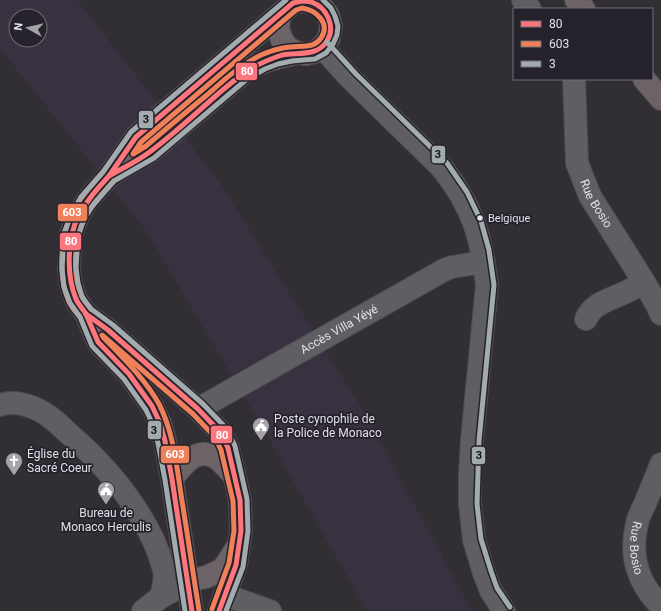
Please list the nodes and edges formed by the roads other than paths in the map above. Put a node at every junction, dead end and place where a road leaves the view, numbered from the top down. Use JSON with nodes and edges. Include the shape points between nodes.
{"nodes":[{"id":1,"x":523,"y":0,"type":"edge"},
{"id":2,"x":576,"y":0,"type":"edge"},
{"id":3,"x":323,"y":3,"type":"edge"},
{"id":4,"x":529,"y":8,"type":"edge"},
{"id":5,"x":583,"y":8,"type":"edge"},
{"id":6,"x":280,"y":14,"type":"junction"},
{"id":7,"x":322,"y":47,"type":"junction"},
{"id":8,"x":298,"y":53,"type":"junction"},
{"id":9,"x":574,"y":80,"type":"edge"},
{"id":10,"x":645,"y":80,"type":"edge"},
{"id":11,"x":661,"y":99,"type":"edge"},
{"id":12,"x":109,"y":176,"type":"junction"},
{"id":13,"x":484,"y":262,"type":"junction"},
{"id":14,"x":644,"y":282,"type":"junction"},
{"id":15,"x":86,"y":314,"type":"junction"},
{"id":16,"x":661,"y":314,"type":"edge"},
{"id":17,"x":586,"y":320,"type":"dead end"},
{"id":18,"x":0,"y":405,"type":"edge"},
{"id":19,"x":198,"y":409,"type":"junction"},
{"id":20,"x":661,"y":464,"type":"edge"},
{"id":21,"x":234,"y":475,"type":"junction"},
{"id":22,"x":172,"y":479,"type":"junction"},
{"id":23,"x":154,"y":541,"type":"junction"},
{"id":24,"x":239,"y":545,"type":"junction"},
{"id":25,"x":186,"y":571,"type":"junction"},
{"id":26,"x":161,"y":597,"type":"junction"},
{"id":27,"x":222,"y":603,"type":"edge"},
{"id":28,"x":661,"y":606,"type":"edge"},
{"id":29,"x":143,"y":611,"type":"edge"},
{"id":30,"x":192,"y":611,"type":"edge"},
{"id":31,"x":270,"y":611,"type":"edge"},
{"id":32,"x":504,"y":611,"type":"edge"}],
"edges":[{"from":1,"to":4,"type":"street"},
{"from":2,"to":5,"type":"main road"},
{"from":3,"to":6,"type":"main road","via":[[293,3]]},
{"from":3,"to":7,"type":"main road","via":[[331,26],[329,38]]},
{"from":6,"to":8,"type":"main road","via":[[278,28],[282,40],[288,48]]},
{"from":6,"to":12,"type":"main road","via":[[136,137]]},
{"from":7,"to":8,"type":"main road","via":[[315,52]]},
{"from":7,"to":13,"type":"street","via":[[454,183],[474,222]]},
{"from":8,"to":12,"type":"main road","via":[[258,63],[150,152]]},
{"from":9,"to":14,"type":"street","name":"Rue Bosio","via":[[577,163],[590,196]]},
{"from":10,"to":11,"type":"main road"},
{"from":12,"to":15,"type":"main road","via":[[87,201],[71,234],[68,268],[71,285],[76,300]]},
{"from":13,"to":19,"type":"street","name":"Accès Villa Yéyé","via":[[444,270]]},
{"from":13,"to":32,"type":"street","via":[[487,285],[470,468],[470,504],[474,540],[484,573],[491,591]]},
{"from":14,"to":16,"type":"street","name":"Rue Bosio"},
{"from":14,"to":17,"type":"street","via":[[598,304]]},
{"from":15,"to":19,"type":"main road","via":[[108,330]]},
{"from":15,"to":22,"type":"main road","via":[[98,342],[129,374],[152,406],[165,441]]},
{"from":18,"to":23,"type":"street","via":[[22,404],[44,412],[76,439],[117,482]]},
{"from":19,"to":21,"type":"main road","via":[[221,433],[228,448]]},
{"from":20,"to":28,"type":"street","name":"Rue Bosio","via":[[637,524],[634,553],[642,581]]},
{"from":21,"to":22,"type":"main road","via":[[216,458],[207,454],[190,458]]},
{"from":21,"to":24,"type":"main road","via":[[240,500]]},
{"from":22,"to":25,"type":"main road"},
{"from":23,"to":25,"type":"street"},
{"from":23,"to":26,"type":"street","via":[[165,572]]},
{"from":24,"to":25,"type":"main road","via":[[223,569],[206,577]]},
{"from":24,"to":27,"type":"main road","via":[[236,565]]},
{"from":25,"to":26,"type":"street"},
{"from":25,"to":27,"type":"main road"},
{"from":25,"to":30,"type":"main road"},
{"from":26,"to":29,"type":"street"},
{"from":27,"to":31,"type":"street"}]}
